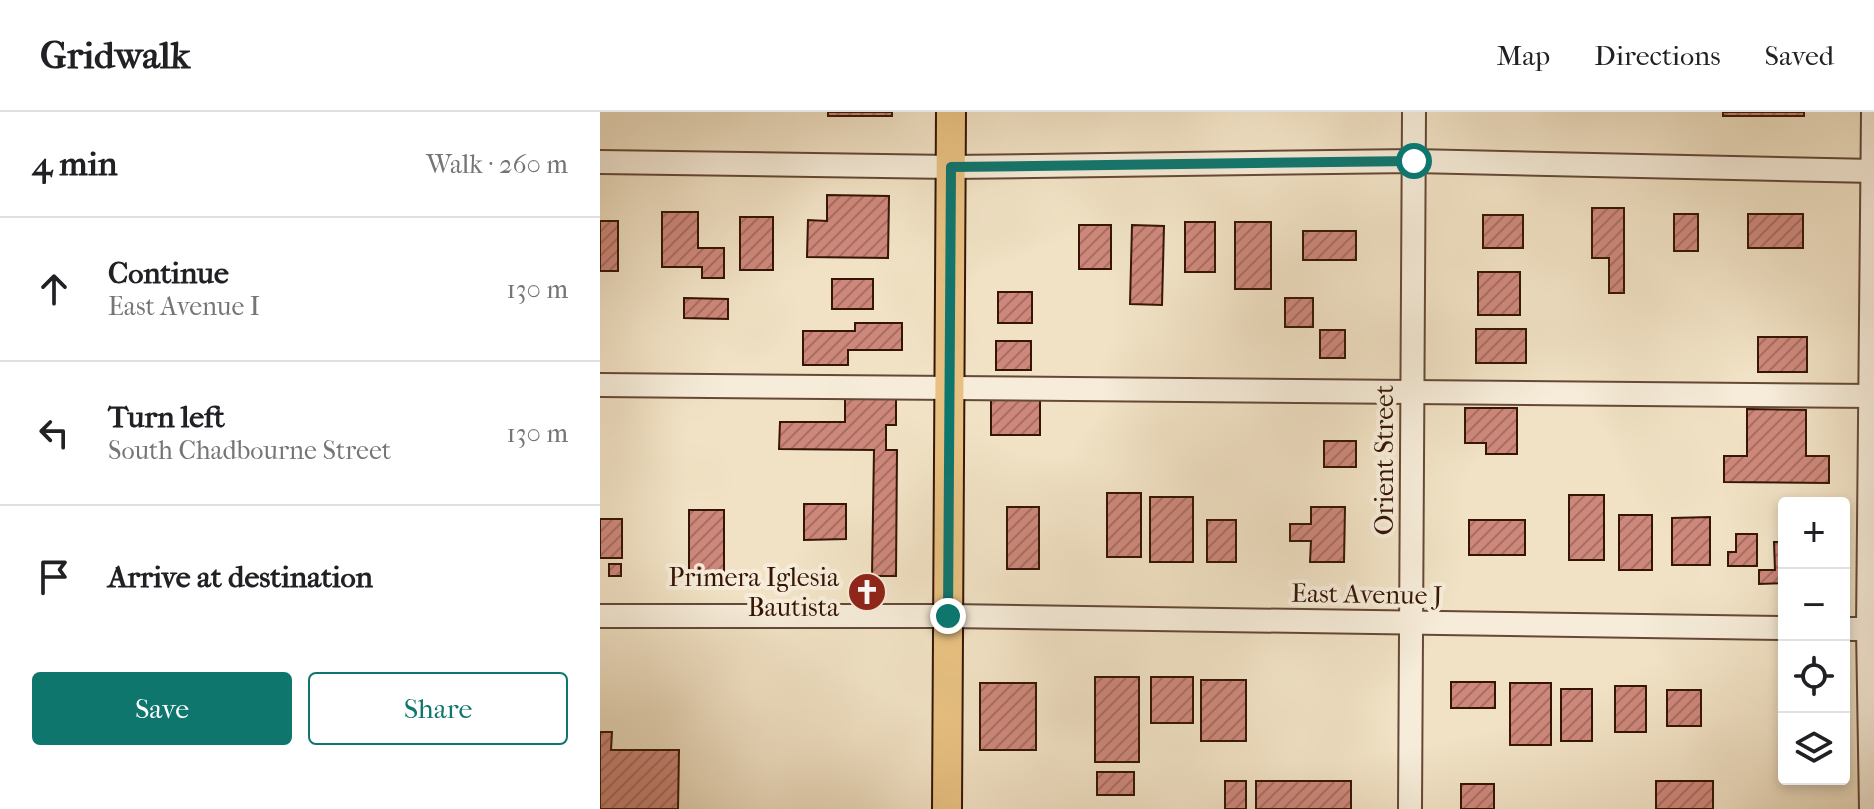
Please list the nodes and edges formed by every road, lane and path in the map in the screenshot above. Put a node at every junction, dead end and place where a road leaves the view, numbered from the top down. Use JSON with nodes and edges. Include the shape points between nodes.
{"nodes":[{"id":1,"x":951,"y":112,"type":"edge"},
{"id":2,"x":1414,"y":112,"type":"edge"},
{"id":3,"x":1873,"y":112,"type":"edge"},
{"id":4,"x":1414,"y":161,"type":"junction"},
{"id":5,"x":600,"y":162,"type":"edge"},
{"id":6,"x":951,"y":167,"type":"junction"},
{"id":7,"x":1873,"y":171,"type":"edge"},
{"id":8,"x":600,"y":385,"type":"edge"},
{"id":9,"x":950,"y":387,"type":"junction"},
{"id":10,"x":1413,"y":391,"type":"junction"},
{"id":11,"x":1872,"y":396,"type":"edge"},
{"id":12,"x":600,"y":616,"type":"edge"},
{"id":13,"x":948,"y":616,"type":"junction"},
{"id":14,"x":1411,"y":623,"type":"junction"},
{"id":15,"x":1778,"y":628,"type":"edge"},
{"id":16,"x":1850,"y":629,"type":"edge"},
{"id":17,"x":1871,"y":629,"type":"edge"},
{"id":18,"x":947,"y":809,"type":"edge"},
{"id":19,"x":1410,"y":809,"type":"edge"},
{"id":20,"x":1871,"y":809,"type":"edge"}],
"edges":[{"from":1,"to":6,"type":"main road"},
{"from":2,"to":4,"type":"street","name":"Orient Street"},
{"from":3,"to":7,"type":"street"},
{"from":4,"to":6,"type":"street"},
{"from":4,"to":7,"type":"street"},
{"from":4,"to":10,"type":"street","name":"Orient Street"},
{"from":5,"to":6,"type":"street"},
{"from":6,"to":9,"type":"main road"},
{"from":7,"to":11,"type":"street"},
{"from":8,"to":9,"type":"street"},
{"from":9,"to":10,"type":"street"},
{"from":9,"to":13,"type":"main road"},
{"from":10,"to":11,"type":"street"},
{"from":10,"to":14,"type":"street","name":"Orient Street"},
{"from":11,"to":17,"type":"street"},
{"from":12,"to":13,"type":"street","name":"East Avenue J"},
{"from":13,"to":14,"type":"street","name":"East Avenue J"},
{"from":13,"to":18,"type":"main road"},
{"from":14,"to":15,"type":"street","name":"East Avenue J"},
{"from":14,"to":19,"type":"street","name":"Orient Street"},
{"from":16,"to":17,"type":"street"},
{"from":17,"to":20,"type":"street"}]}
